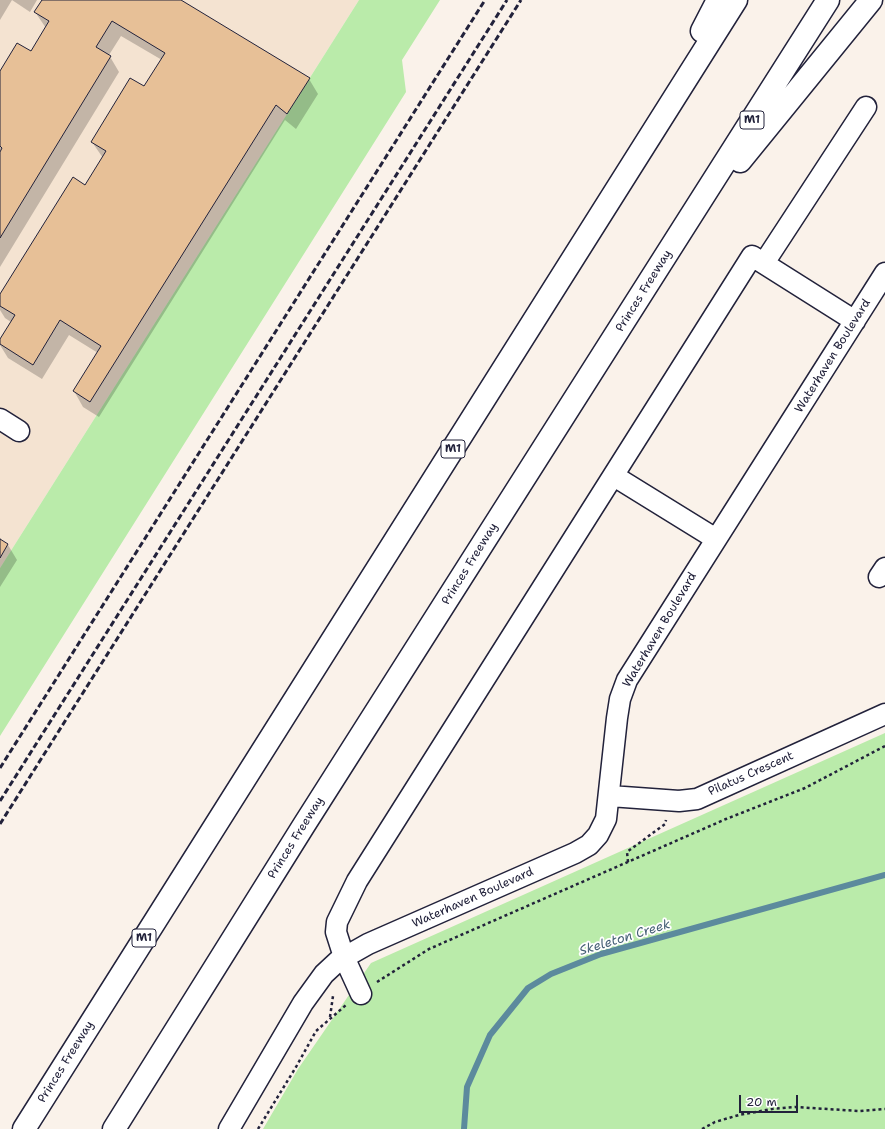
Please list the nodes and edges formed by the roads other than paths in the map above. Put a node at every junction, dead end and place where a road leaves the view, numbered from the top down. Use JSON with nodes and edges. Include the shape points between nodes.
{"nodes":[{"id":1,"x":718,"y":0,"type":"edge"},
{"id":2,"x":736,"y":0,"type":"edge"},
{"id":3,"x":828,"y":0,"type":"edge"},
{"id":4,"x":871,"y":0,"type":"edge"},
{"id":5,"x":866,"y":107,"type":"dead end"},
{"id":6,"x":640,"y":151,"type":"junction"},
{"id":7,"x":676,"y":240,"type":"junction"},
{"id":8,"x":764,"y":263,"type":"junction"},
{"id":9,"x":885,"y":273,"type":"edge"},
{"id":10,"x":855,"y":320,"type":"junction"},
{"id":11,"x":0,"y":419,"type":"edge"},
{"id":12,"x":19,"y":431,"type":"dead end"},
{"id":13,"x":614,"y":476,"type":"junction"},
{"id":14,"x":716,"y":540,"type":"junction"},
{"id":15,"x":885,"y":714,"type":"edge"},
{"id":16,"x":610,"y":796,"type":"junction"},
{"id":17,"x":344,"y":957,"type":"junction"},
{"id":18,"x":361,"y":994,"type":"road end"},
{"id":19,"x":24,"y":1129,"type":"edge"},
{"id":20,"x":114,"y":1129,"type":"edge"},
{"id":21,"x":229,"y":1129,"type":"edge"}],
"edges":[{"from":1,"to":6,"type":"highway"},
{"from":2,"to":6,"type":"highway","name":"Princes Freeway","number":"M1"},
{"from":3,"to":7,"type":"highway","name":"Princes Freeway","number":"M1"},
{"from":4,"to":7,"type":"highway"},
{"from":5,"to":8,"type":"street"},
{"from":6,"to":19,"type":"highway","name":"Princes Freeway","number":"M1"},
{"from":7,"to":20,"type":"highway","name":"Princes Freeway","number":"M1","via":[[312,812]]},
{"from":8,"to":10,"type":"street"},
{"from":8,"to":13,"type":"street","via":[[752,256]]},
{"from":9,"to":10,"type":"street","name":"Waterhaven Boulevard"},
{"from":10,"to":14,"type":"street","name":"Waterhaven Boulevard"},
{"from":11,"to":12,"type":"street"},
{"from":13,"to":14,"type":"street"},
{"from":13,"to":17,"type":"street","via":[[357,881],[337,922],[336,932]]},
{"from":14,"to":16,"type":"street","name":"Waterhaven Boulevard","via":[[627,680],[617,718]]},
{"from":15,"to":16,"type":"street","name":"Pilatus Crescent","via":[[697,799]]},
{"from":16,"to":17,"type":"street","name":"Waterhaven Boulevard","via":[[606,819],[598,835],[589,845]]},
{"from":17,"to":18,"type":"street"},
{"from":17,"to":21,"type":"street","name":"Waterhaven Boulevard","via":[[324,974],[303,1004]]}]}
